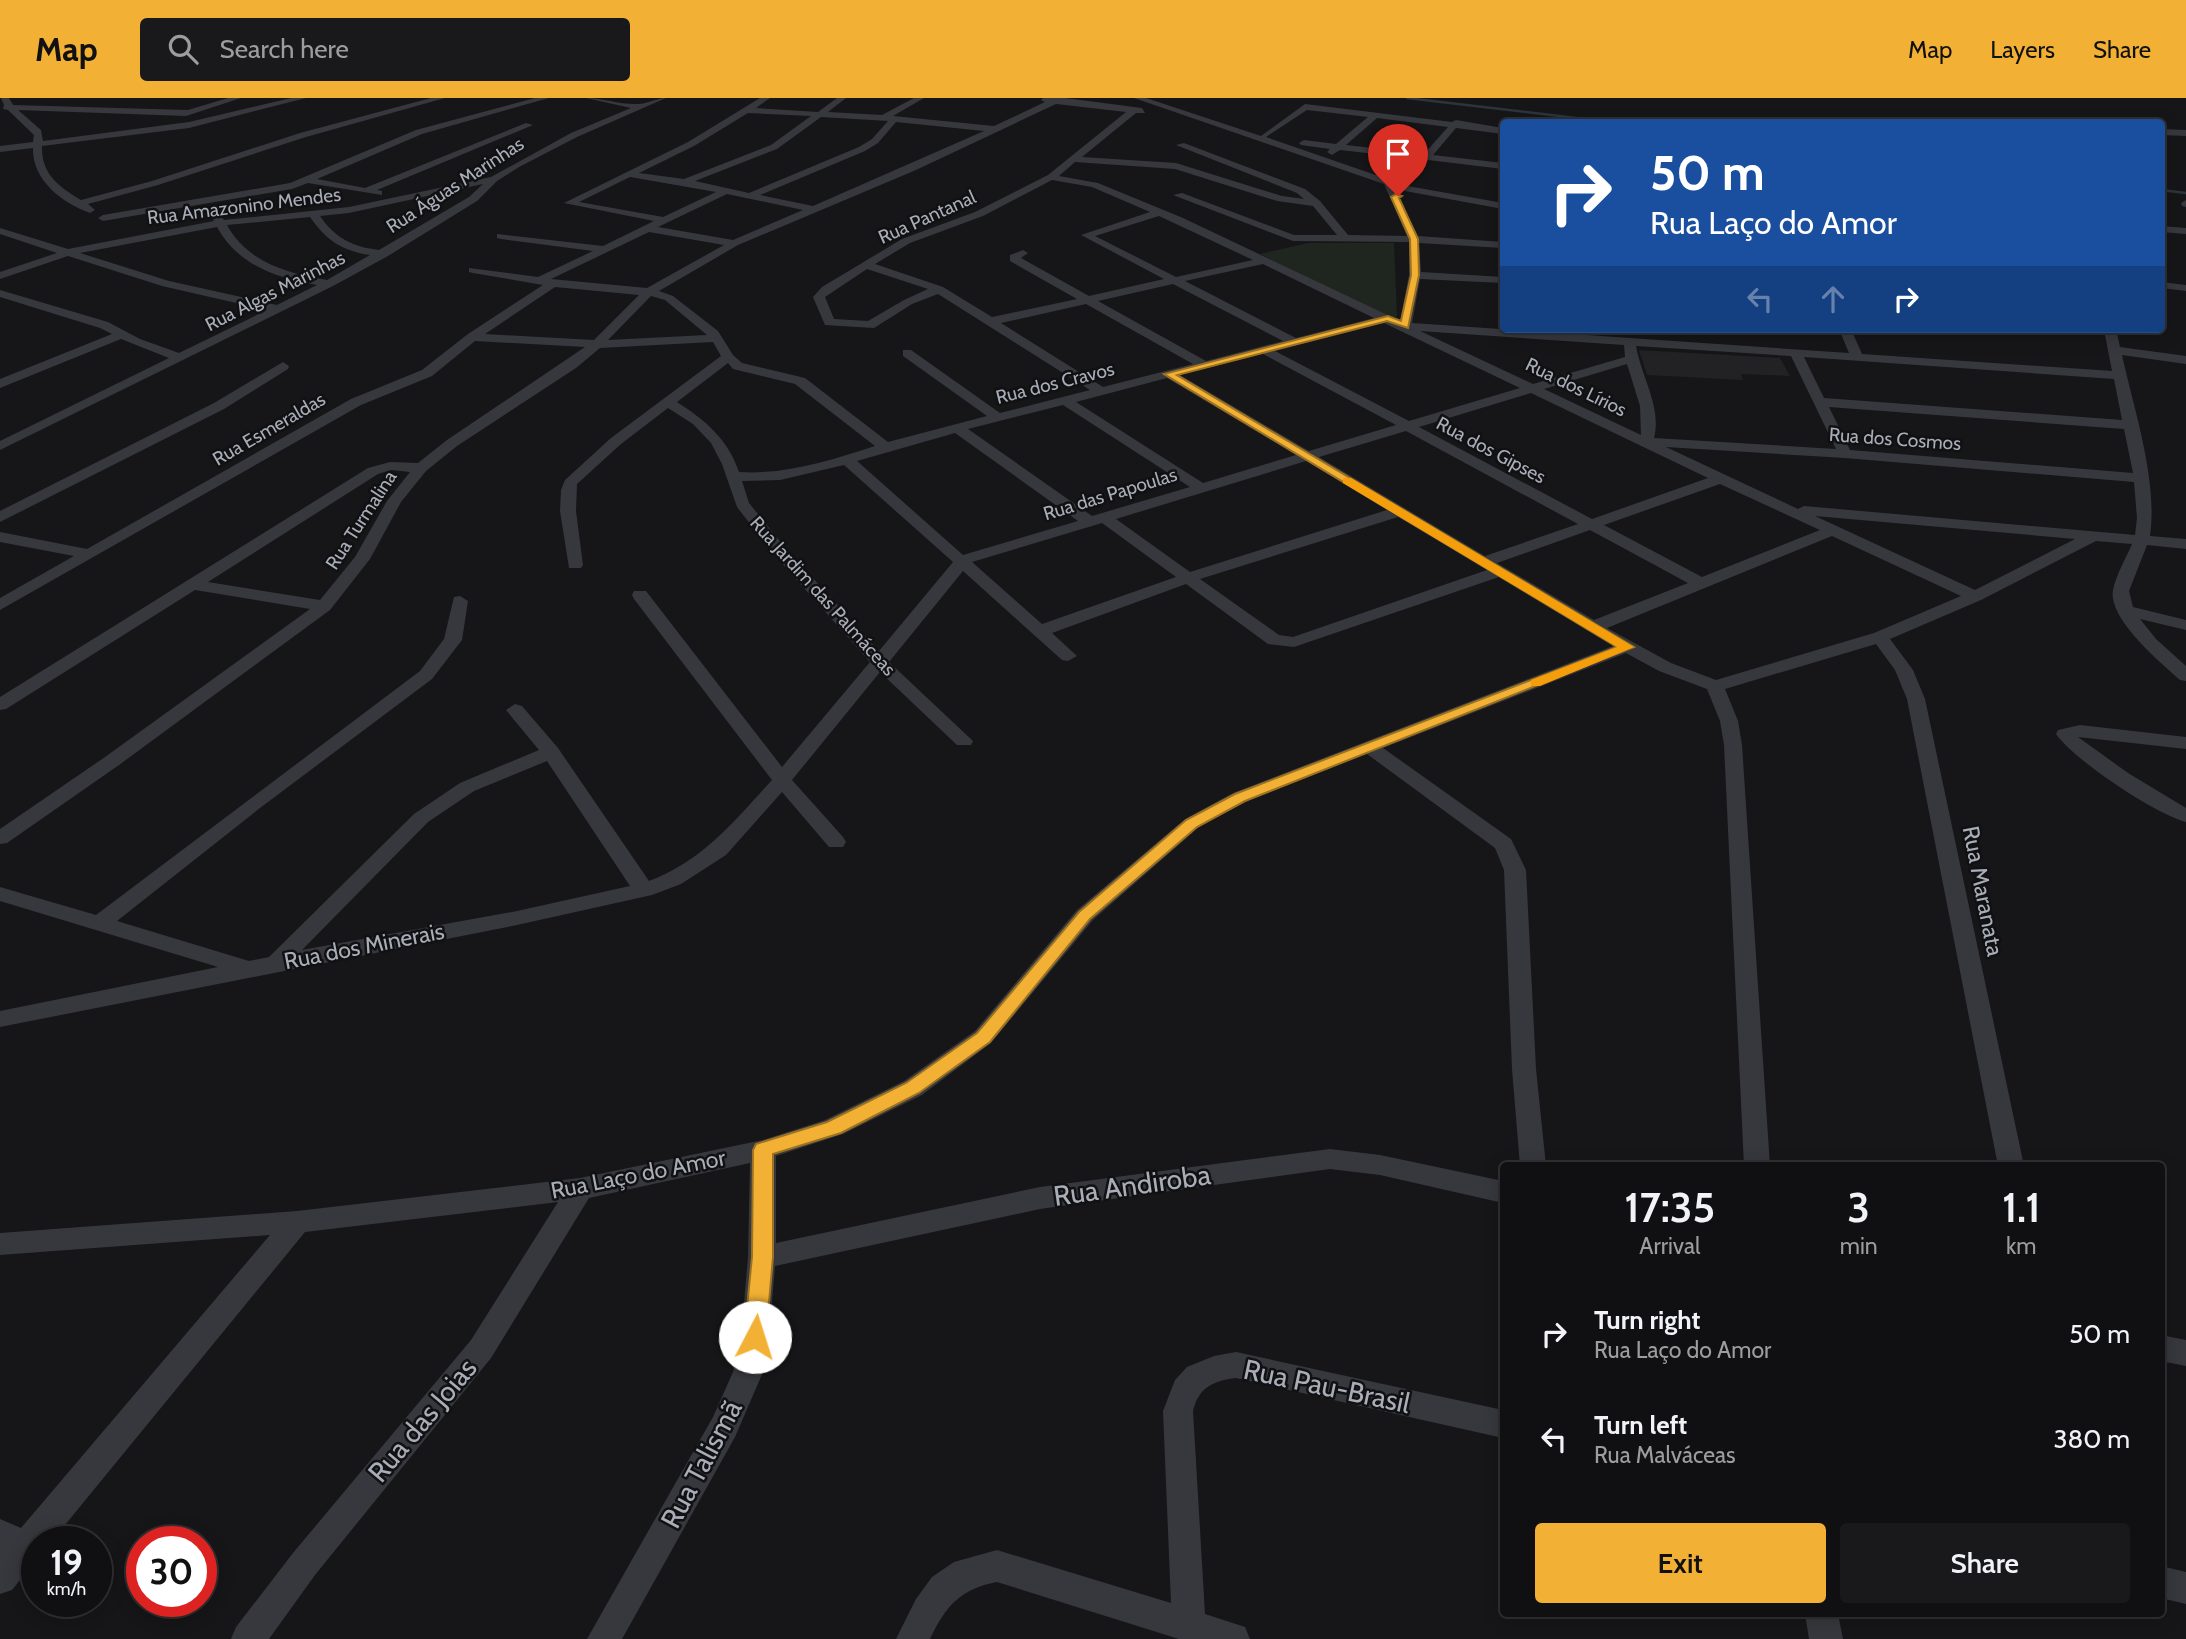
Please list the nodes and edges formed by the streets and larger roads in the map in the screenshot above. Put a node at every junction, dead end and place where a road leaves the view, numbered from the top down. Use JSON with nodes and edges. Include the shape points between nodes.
{"nodes":[{"id":1,"x":237,"y":98,"type":"edge"},
{"id":2,"x":302,"y":98,"type":"edge"},
{"id":3,"x":441,"y":98,"type":"edge"},
{"id":4,"x":545,"y":98,"type":"edge"},
{"id":5,"x":590,"y":98,"type":"edge"},
{"id":6,"x":662,"y":98,"type":"edge"},
{"id":7,"x":766,"y":98,"type":"edge"},
{"id":8,"x":842,"y":98,"type":"edge"},
{"id":9,"x":920,"y":98,"type":"edge"},
{"id":10,"x":1138,"y":98,"type":"edge"},
{"id":11,"x":1151,"y":98,"type":"edge"},
{"id":12,"x":1039,"y":100,"type":"edge"},
{"id":13,"x":1056,"y":100,"type":"edge"},
{"id":14,"x":4,"y":104,"type":"edge"},
{"id":15,"x":642,"y":107,"type":"junction"},
{"id":16,"x":745,"y":110,"type":"junction"},
{"id":17,"x":1134,"y":110,"type":"junction"},
{"id":18,"x":496,"y":112,"type":"junction"},
{"id":19,"x":1178,"y":112,"type":"junction"},
{"id":20,"x":187,"y":113,"type":"junction"},
{"id":21,"x":376,"y":115,"type":"junction"},
{"id":22,"x":1376,"y":115,"type":"junction"},
{"id":23,"x":819,"y":116,"type":"junction"},
{"id":24,"x":507,"y":117,"type":"dead end"},
{"id":25,"x":889,"y":119,"type":"junction"},
{"id":26,"x":397,"y":120,"type":"dead end"},
{"id":27,"x":518,"y":121,"type":"dead end"},
{"id":28,"x":417,"y":123,"type":"dead end"},
{"id":29,"x":1456,"y":123,"type":"junction"},
{"id":30,"x":529,"y":125,"type":"junction"},
{"id":31,"x":436,"y":126,"type":"junction"},
{"id":32,"x":542,"y":129,"type":"dead end"},
{"id":33,"x":993,"y":129,"type":"junction"},
{"id":34,"x":1500,"y":130,"type":"edge"},
{"id":35,"x":554,"y":132,"type":"dead end"},
{"id":36,"x":2165,"y":132,"type":"edge"},
{"id":37,"x":2186,"y":133,"type":"edge"},
{"id":38,"x":103,"y":135,"type":"junction"},
{"id":39,"x":574,"y":135,"type":"junction"},
{"id":40,"x":1265,"y":135,"type":"junction"},
{"id":41,"x":1280,"y":140,"type":"junction"},
{"id":42,"x":39,"y":144,"type":"junction"},
{"id":43,"x":1181,"y":145,"type":"dead end"},
{"id":44,"x":1339,"y":147,"type":"junction"},
{"id":45,"x":0,"y":149,"type":"edge"},
{"id":46,"x":1327,"y":156,"type":"junction"},
{"id":47,"x":1423,"y":157,"type":"junction"},
{"id":48,"x":1074,"y":159,"type":"junction"},
{"id":49,"x":1500,"y":166,"type":"edge"},
{"id":50,"x":628,"y":174,"type":"junction"},
{"id":51,"x":1051,"y":177,"type":"junction"},
{"id":52,"x":494,"y":179,"type":"junction"},
{"id":53,"x":308,"y":180,"type":"junction"},
{"id":54,"x":685,"y":182,"type":"junction"},
{"id":55,"x":1391,"y":184,"type":"junction"},
{"id":56,"x":1412,"y":184,"type":"junction"},
{"id":57,"x":366,"y":191,"type":"junction"},
{"id":58,"x":723,"y":192,"type":"junction"},
{"id":59,"x":1178,"y":195,"type":"dead end"},
{"id":60,"x":750,"y":196,"type":"junction"},
{"id":61,"x":1395,"y":197,"type":"junction"},
{"id":62,"x":403,"y":198,"type":"junction"},
{"id":63,"x":1500,"y":200,"type":"edge"},
{"id":64,"x":210,"y":201,"type":"junction"},
{"id":65,"x":80,"y":203,"type":"junction"},
{"id":66,"x":1316,"y":203,"type":"junction"},
{"id":67,"x":1500,"y":205,"type":"edge"},
{"id":68,"x":815,"y":210,"type":"junction"},
{"id":69,"x":1160,"y":212,"type":"junction"},
{"id":70,"x":314,"y":215,"type":"junction"},
{"id":71,"x":103,"y":218,"type":"junction"},
{"id":72,"x":663,"y":220,"type":"junction"},
{"id":73,"x":220,"y":223,"type":"junction"},
{"id":74,"x":649,"y":229,"type":"junction"},
{"id":75,"x":2165,"y":229,"type":"edge"},
{"id":76,"x":0,"y":231,"type":"edge"},
{"id":77,"x":2186,"y":231,"type":"edge"},
{"id":78,"x":121,"y":232,"type":"junction"},
{"id":79,"x":501,"y":236,"type":"dead end"},
{"id":80,"x":1345,"y":238,"type":"junction"},
{"id":81,"x":1414,"y":239,"type":"junction"},
{"id":82,"x":734,"y":243,"type":"junction"},
{"id":83,"x":1500,"y":245,"type":"edge"},
{"id":84,"x":603,"y":249,"type":"junction"},
{"id":85,"x":69,"y":251,"type":"junction"},
{"id":86,"x":1023,"y":253,"type":"dead end"},
{"id":87,"x":384,"y":254,"type":"junction"},
{"id":88,"x":1262,"y":261,"type":"junction"},
{"id":89,"x":866,"y":265,"type":"junction"},
{"id":90,"x":473,"y":270,"type":"dead end"},
{"id":91,"x":1415,"y":275,"type":"junction"},
{"id":92,"x":0,"y":276,"type":"edge"},
{"id":93,"x":1174,"y":280,"type":"junction"},
{"id":94,"x":1500,"y":280,"type":"edge"},
{"id":95,"x":547,"y":282,"type":"junction"},
{"id":96,"x":329,"y":284,"type":"junction"},
{"id":97,"x":2165,"y":285,"type":"edge"},
{"id":98,"x":2186,"y":288,"type":"edge"},
{"id":99,"x":939,"y":289,"type":"junction"},
{"id":100,"x":2165,"y":290,"type":"edge"},
{"id":101,"x":649,"y":292,"type":"junction"},
{"id":102,"x":0,"y":293,"type":"edge"},
{"id":103,"x":2186,"y":293,"type":"edge"},
{"id":104,"x":1089,"y":300,"type":"junction"},
{"id":105,"x":280,"y":309,"type":"junction"},
{"id":106,"x":1388,"y":318,"type":"junction"},
{"id":107,"x":992,"y":321,"type":"junction"},
{"id":108,"x":1405,"y":326,"type":"junction"},
{"id":109,"x":1500,"y":330,"type":"edge"},
{"id":110,"x":1579,"y":333,"type":"edge"},
{"id":111,"x":1847,"y":333,"type":"edge"},
{"id":112,"x":2110,"y":333,"type":"edge"},
{"id":113,"x":122,"y":334,"type":"junction"},
{"id":114,"x":1629,"y":335,"type":"edge"},
{"id":115,"x":472,"y":337,"type":"junction"},
{"id":116,"x":716,"y":338,"type":"junction"},
{"id":117,"x":1295,"y":342,"type":"junction"},
{"id":118,"x":597,"y":344,"type":"junction"},
{"id":119,"x":1265,"y":349,"type":"junction"},
{"id":120,"x":2113,"y":350,"type":"junction"},
{"id":121,"x":907,"y":353,"type":"dead end"},
{"id":122,"x":1796,"y":354,"type":"junction"},
{"id":123,"x":728,"y":357,"type":"junction"},
{"id":124,"x":1857,"y":357,"type":"junction"},
{"id":125,"x":181,"y":358,"type":"junction"},
{"id":126,"x":1631,"y":359,"type":"junction"},
{"id":127,"x":2186,"y":360,"type":"edge"},
{"id":128,"x":1205,"y":365,"type":"junction"},
{"id":129,"x":283,"y":366,"type":"dead end"},
{"id":130,"x":1169,"y":374,"type":"junction"},
{"id":131,"x":2118,"y":375,"type":"junction"},
{"id":132,"x":0,"y":384,"type":"edge"},
{"id":133,"x":1535,"y":388,"type":"junction"},
{"id":134,"x":1101,"y":391,"type":"junction"},
{"id":135,"x":1064,"y":400,"type":"junction"},
{"id":136,"x":668,"y":402,"type":"junction"},
{"id":137,"x":1818,"y":402,"type":"junction"},
{"id":138,"x":997,"y":418,"type":"junction"},
{"id":139,"x":2128,"y":425,"type":"junction"},
{"id":140,"x":957,"y":428,"type":"junction"},
{"id":141,"x":1408,"y":428,"type":"junction"},
{"id":142,"x":1646,"y":442,"type":"junction"},
{"id":143,"x":0,"y":446,"type":"edge"},
{"id":144,"x":884,"y":446,"type":"junction"},
{"id":145,"x":1845,"y":454,"type":"junction"},
{"id":146,"x":1306,"y":457,"type":"junction"},
{"id":147,"x":846,"y":459,"type":"junction"},
{"id":148,"x":421,"y":468,"type":"junction"},
{"id":149,"x":732,"y":476,"type":"junction"},
{"id":150,"x":2141,"y":478,"type":"junction"},
{"id":151,"x":1721,"y":479,"type":"junction"},
{"id":152,"x":1201,"y":488,"type":"junction"},
{"id":153,"x":1788,"y":509,"type":"junction"},
{"id":154,"x":1400,"y":511,"type":"junction"},
{"id":155,"x":0,"y":517,"type":"edge"},
{"id":156,"x":1097,"y":520,"type":"junction"},
{"id":157,"x":1588,"y":524,"type":"junction"},
{"id":158,"x":1835,"y":530,"type":"junction"},
{"id":159,"x":2095,"y":535,"type":"junction"},
{"id":160,"x":0,"y":537,"type":"edge"},
{"id":161,"x":2142,"y":538,"type":"junction"},
{"id":162,"x":2186,"y":544,"type":"edge"},
{"id":163,"x":88,"y":554,"type":"junction"},
{"id":164,"x":963,"y":560,"type":"junction"},
{"id":165,"x":1486,"y":561,"type":"junction"},
{"id":166,"x":575,"y":565,"type":"dead end"},
{"id":167,"x":1501,"y":571,"type":"junction"},
{"id":168,"x":1188,"y":578,"type":"junction"},
{"id":169,"x":1700,"y":583,"type":"junction"},
{"id":170,"x":191,"y":584,"type":"junction"},
{"id":171,"x":640,"y":595,"type":"dead end"},
{"id":172,"x":1975,"y":596,"type":"junction"},
{"id":173,"x":460,"y":601,"type":"dead end"},
{"id":174,"x":0,"y":605,"type":"edge"},
{"id":175,"x":324,"y":606,"type":"junction"},
{"id":176,"x":2125,"y":610,"type":"junction"},
{"id":177,"x":2186,"y":625,"type":"edge"},
{"id":178,"x":1592,"y":626,"type":"junction"},
{"id":179,"x":1040,"y":631,"type":"junction"},
{"id":180,"x":1880,"y":637,"type":"junction"},
{"id":181,"x":1627,"y":647,"type":"junction"},
{"id":182,"x":1068,"y":656,"type":"dead end"},
{"id":183,"x":879,"y":662,"type":"junction"},
{"id":184,"x":2186,"y":676,"type":"edge"},
{"id":185,"x":1715,"y":686,"type":"junction"},
{"id":186,"x":0,"y":705,"type":"edge"},
{"id":187,"x":515,"y":710,"type":"dead end"},
{"id":188,"x":964,"y":741,"type":"dead end"},
{"id":189,"x":2186,"y":743,"type":"edge"},
{"id":190,"x":1371,"y":748,"type":"junction"},
{"id":191,"x":551,"y":752,"type":"junction"},
{"id":192,"x":782,"y":780,"type":"junction"},
{"id":193,"x":2186,"y":816,"type":"edge"},
{"id":194,"x":0,"y":838,"type":"edge"},
{"id":195,"x":836,"y":842,"type":"dead end"},
{"id":196,"x":644,"y":890,"type":"junction"},
{"id":197,"x":0,"y":894,"type":"edge"},
{"id":198,"x":102,"y":922,"type":"junction"},
{"id":199,"x":276,"y":963,"type":"junction"},
{"id":200,"x":250,"y":968,"type":"junction"},
{"id":201,"x":0,"y":1019,"type":"edge"},
{"id":202,"x":763,"y":1150,"type":"junction"},
{"id":203,"x":1534,"y":1162,"type":"edge"},
{"id":204,"x":1757,"y":1162,"type":"edge"},
{"id":205,"x":2010,"y":1162,"type":"edge"},
{"id":206,"x":580,"y":1189,"type":"junction"},
{"id":207,"x":1500,"y":1191,"type":"edge"},
{"id":208,"x":297,"y":1222,"type":"junction"},
{"id":209,"x":0,"y":1244,"type":"edge"},
{"id":210,"x":762,"y":1257,"type":"junction"},
{"id":211,"x":2165,"y":1349,"type":"edge"},
{"id":212,"x":2186,"y":1353,"type":"edge"},
{"id":213,"x":1500,"y":1423,"type":"edge"},
{"id":214,"x":14,"y":1541,"type":"edge"},
{"id":215,"x":0,"y":1578,"type":"edge"},
{"id":216,"x":2165,"y":1583,"type":"edge"},
{"id":217,"x":2186,"y":1588,"type":"edge"},
{"id":218,"x":1822,"y":1617,"type":"edge"},
{"id":219,"x":919,"y":1626,"type":"edge"},
{"id":220,"x":1189,"y":1626,"type":"junction"},
{"id":221,"x":247,"y":1639,"type":"edge"},
{"id":222,"x":604,"y":1639,"type":"edge"},
{"id":223,"x":1233,"y":1639,"type":"edge"},
{"id":224,"x":1826,"y":1639,"type":"edge"}],
"edges":[{"from":1,"to":20,"type":"street"},
{"from":2,"to":38,"type":"street","via":[[189,125]]},
{"from":3,"to":21,"type":"street"},
{"from":4,"to":18,"type":"street"},
{"from":5,"to":15,"type":"street"},
{"from":6,"to":15,"type":"street","name":"Rua Águas Marinhas"},
{"from":7,"to":16,"type":"street"},
{"from":8,"to":23,"type":"street"},
{"from":9,"to":25,"type":"street"},
{"from":10,"to":19,"type":"street"},
{"from":11,"to":40,"type":"street"},
{"from":12,"to":13,"type":"street"},
{"from":13,"to":17,"type":"street"},
{"from":13,"to":33,"type":"street","name":"Rua Turmalina"},
{"from":14,"to":20,"type":"street"},
{"from":14,"to":42,"type":"street","via":[[28,120],[38,132]]},
{"from":15,"to":39,"type":"street","name":"Rua Águas Marinhas"},
{"from":16,"to":23,"type":"street"},
{"from":16,"to":50,"type":"street","via":[[691,144]]},
{"from":17,"to":19,"type":"street"},
{"from":17,"to":48,"type":"street","name":"Rua Pantanal"},
{"from":18,"to":24,"type":"street"},
{"from":18,"to":31,"type":"street"},
{"from":19,"to":55,"type":"street"},
{"from":20,"to":38,"type":"street"},
{"from":21,"to":26,"type":"street"},
{"from":21,"to":65,"type":"street"},
{"from":22,"to":29,"type":"street"},
{"from":22,"to":40,"type":"street","via":[[1304,107]]},
{"from":22,"to":44,"type":"street"},
{"from":23,"to":25,"type":"street"},
{"from":23,"to":54,"type":"street","via":[[774,147]]},
{"from":25,"to":33,"type":"street"},
{"from":25,"to":60,"type":"street","via":[[875,141],[862,149]]},
{"from":27,"to":30,"type":"street"},
{"from":28,"to":31,"type":"street"},
{"from":29,"to":34,"type":"street"},
{"from":29,"to":47,"type":"street"},
{"from":30,"to":32,"type":"street"},
{"from":30,"to":57,"type":"street"},
{"from":31,"to":53,"type":"street"},
{"from":33,"to":68,"type":"street","name":"Rua Turmalina"},
{"from":35,"to":39,"type":"street"},
{"from":36,"to":37,"type":"street"},
{"from":38,"to":42,"type":"street"},
{"from":39,"to":52,"type":"street","name":"Rua Águas Marinhas"},
{"from":40,"to":41,"type":"street"},
{"from":41,"to":44,"type":"street"},
{"from":41,"to":46,"type":"street"},
{"from":42,"to":45,"type":"street"},
{"from":42,"to":65,"type":"street","via":[[38,164],[43,174]]},
{"from":43,"to":66,"type":"street","via":[[1294,187]]},
{"from":44,"to":46,"type":"street"},
{"from":44,"to":47,"type":"street"},
{"from":46,"to":56,"type":"street"},
{"from":47,"to":49,"type":"street"},
{"from":47,"to":56,"type":"street"},
{"from":48,"to":51,"type":"street","name":"Rua Pantanal"},
{"from":48,"to":66,"type":"street","via":[[1165,165],[1281,199]]},
{"from":50,"to":54,"type":"street"},
{"from":50,"to":72,"type":"street","via":[[569,203]]},
{"from":51,"to":69,"type":"street","name":"Rua dos Lírios","via":[[1095,185]]},
{"from":51,"to":89,"type":"street","name":"Rua Pantanal","via":[[979,214],[906,242]]},
{"from":52,"to":62,"type":"street","name":"Rua Amazonino Mendes"},
{"from":52,"to":87,"type":"street","name":"Rua Águas Marinhas","via":[[472,199]]},
{"from":53,"to":57,"type":"street"},
{"from":53,"to":64,"type":"street"},
{"from":54,"to":58,"type":"street"},
{"from":55,"to":56,"type":"street"},
{"from":55,"to":61,"type":"street"},
{"from":56,"to":61,"type":"street"},
{"from":56,"to":63,"type":"street"},
{"from":56,"to":67,"type":"street"},
{"from":57,"to":62,"type":"street"},
{"from":58,"to":60,"type":"street"},
{"from":58,"to":72,"type":"street","name":"Rua Esmeraldas"},
{"from":59,"to":80,"type":"street","via":[[1287,236]]},
{"from":60,"to":68,"type":"street"},
{"from":61,"to":81,"type":"street"},
{"from":62,"to":70,"type":"street","name":"Rua Amazonino Mendes"},
{"from":64,"to":71,"type":"street"},
{"from":64,"to":73,"type":"street"},
{"from":65,"to":71,"type":"street"},
{"from":66,"to":80,"type":"street"},
{"from":68,"to":82,"type":"street","name":"Rua Turmalina"},
{"from":69,"to":88,"type":"street","name":"Rua dos Lírios"},
{"from":69,"to":93,"type":"street","via":[[1086,235]]},
{"from":70,"to":73,"type":"street","name":"Rua Amazonino Mendes"},
{"from":70,"to":87,"type":"street","via":[[328,237],[340,244]]},
{"from":71,"to":78,"type":"street"},
{"from":72,"to":74,"type":"street","name":"Rua Esmeraldas"},
{"from":73,"to":78,"type":"street","name":"Rua Amazonino Mendes"},
{"from":73,"to":96,"type":"street","via":[[238,250],[260,264],[275,272]]},
{"from":74,"to":82,"type":"street"},
{"from":74,"to":84,"type":"street","name":"Rua Esmeraldas"},
{"from":75,"to":77,"type":"street"},
{"from":76,"to":85,"type":"street"},
{"from":78,"to":85,"type":"street","name":"Rua Amazonino Mendes"},
{"from":79,"to":84,"type":"street"},
{"from":80,"to":81,"type":"street"},
{"from":81,"to":83,"type":"street"},
{"from":81,"to":91,"type":"street"},
{"from":82,"to":101,"type":"street","name":"Rua Turmalina"},
{"from":84,"to":95,"type":"street","name":"Rua Esmeraldas"},
{"from":85,"to":92,"type":"street","name":"Rua Amazonino Mendes"},
{"from":85,"to":105,"type":"street","via":[[166,284]]},
{"from":86,"to":104,"type":"street","via":[[1014,259]]},
{"from":87,"to":96,"type":"street","name":"Rua Algas Marinhas"},
{"from":88,"to":93,"type":"street"},
{"from":88,"to":106,"type":"street","name":"Rua dos Lírios"},
{"from":89,"to":99,"type":"street"},
{"from":89,"to":99,"type":"street","name":"Rua Pantanal","via":[[821,294],[829,322],[870,325]]},
{"from":90,"to":95,"type":"street"},
{"from":91,"to":94,"type":"street"},
{"from":91,"to":108,"type":"street"},
{"from":93,"to":104,"type":"street"},
{"from":93,"to":117,"type":"street"},
{"from":95,"to":101,"type":"street"},
{"from":95,"to":115,"type":"street","name":"Rua Esmeraldas"},
{"from":96,"to":105,"type":"street","name":"Rua Algas Marinhas"},
{"from":97,"to":98,"type":"street"},
{"from":99,"to":107,"type":"street"},
{"from":100,"to":103,"type":"street"},
{"from":101,"to":116,"type":"street","via":[[669,298]]},
{"from":101,"to":118,"type":"street","name":"Rua Turmalina"},
{"from":102,"to":113,"type":"street"},
{"from":104,"to":107,"type":"street"},
{"from":104,"to":128,"type":"street"},
{"from":105,"to":125,"type":"street","name":"Rua Algas Marinhas"},
{"from":106,"to":108,"type":"street","name":"Rua dos Lírios"},
{"from":106,"to":117,"type":"street","name":"Rua dos Cravos"},
{"from":107,"to":134,"type":"street"},
{"from":108,"to":109,"type":"street"},
{"from":108,"to":133,"type":"street","name":"Rua dos Lírios"},
{"from":110,"to":114,"type":"street"},
{"from":111,"to":124,"type":"street"},
{"from":112,"to":120,"type":"street"},
{"from":113,"to":125,"type":"street"},
{"from":113,"to":132,"type":"street"},
{"from":114,"to":122,"type":"street"},
{"from":114,"to":126,"type":"street"},
{"from":115,"to":118,"type":"street"},
{"from":115,"to":163,"type":"street","name":"Rua Esmeraldas","via":[[427,373],[356,402]]},
{"from":116,"to":118,"type":"street"},
{"from":116,"to":123,"type":"street"},
{"from":117,"to":119,"type":"street","name":"Rua dos Cravos"},
{"from":118,"to":148,"type":"street","name":"Rua Turmalina"},
{"from":119,"to":128,"type":"street","name":"Rua dos Cravos"},
{"from":119,"to":141,"type":"street","name":"Rua dos Gipses"},
{"from":120,"to":127,"type":"street"},
{"from":120,"to":131,"type":"street"},
{"from":121,"to":138,"type":"street"},
{"from":122,"to":124,"type":"street"},
{"from":122,"to":137,"type":"street"},
{"from":123,"to":136,"type":"street"},
{"from":123,"to":144,"type":"street","via":[[743,369],[800,381]]},
{"from":124,"to":131,"type":"street"},
{"from":125,"to":143,"type":"street"},
{"from":126,"to":133,"type":"street","name":"Rua das Papoulas"},
{"from":126,"to":142,"type":"street","via":[[1650,419]]},
{"from":128,"to":130,"type":"street","name":"Rua dos Cravos"},
{"from":129,"to":155,"type":"street","via":[[219,406]]},
{"from":130,"to":134,"type":"street","name":"Rua dos Cravos"},
{"from":130,"to":146,"type":"street"},
{"from":131,"to":139,"type":"street"},
{"from":133,"to":141,"type":"street","name":"Rua das Papoulas"},
{"from":133,"to":142,"type":"street","name":"Rua dos Lírios"},
{"from":134,"to":135,"type":"street","name":"Rua dos Cravos"},
{"from":135,"to":138,"type":"street","name":"Rua dos Cravos"},
{"from":135,"to":152,"type":"street"},
{"from":136,"to":149,"type":"street","name":"Rua Jardim das Palmáceas","via":[[709,432],[724,452]]},
{"from":136,"to":166,"type":"street","via":[[570,483],[566,504]]},
{"from":137,"to":139,"type":"street"},
{"from":137,"to":145,"type":"street"},
{"from":138,"to":140,"type":"street","name":"Rua dos Cravos"},
{"from":139,"to":150,"type":"street"},
{"from":140,"to":144,"type":"street","name":"Rua dos Cravos"},
{"from":140,"to":156,"type":"street"},
{"from":141,"to":146,"type":"street","name":"Rua das Papoulas"},
{"from":141,"to":157,"type":"street","name":"Rua dos Gipses"},
{"from":142,"to":145,"type":"street","name":"Rua dos Cosmos"},
{"from":142,"to":151,"type":"street","name":"Rua dos Lírios"},
{"from":144,"to":147,"type":"street","name":"Rua dos Cravos"},
{"from":145,"to":150,"type":"street","name":"Rua dos Cosmos"},
{"from":146,"to":152,"type":"street","name":"Rua das Papoulas"},
{"from":146,"to":154,"type":"street"},
{"from":147,"to":149,"type":"street","name":"Rua dos Cravos","via":[[770,477]]},
{"from":147,"to":164,"type":"street"},
{"from":148,"to":170,"type":"street","via":[[378,469]]},
{"from":148,"to":175,"type":"street","name":"Rua Turmalina","via":[[394,501],[362,559]]},
{"from":149,"to":183,"type":"street","name":"Rua Jardim das Palmáceas","via":[[742,504]]},
{"from":150,"to":161,"type":"street"},
{"from":151,"to":153,"type":"street","name":"Rua dos Lírios"},
{"from":151,"to":157,"type":"street"},
{"from":152,"to":156,"type":"street","name":"Rua das Papoulas"},
{"from":153,"to":158,"type":"street","name":"Rua dos Lírios"},
{"from":153,"to":159,"type":"street"},
{"from":154,"to":165,"type":"street"},
{"from":154,"to":168,"type":"street"},
{"from":156,"to":164,"type":"street","name":"Rua das Papoulas"},
{"from":156,"to":168,"type":"street"},
{"from":157,"to":165,"type":"street"},
{"from":157,"to":169,"type":"street","name":"Rua dos Gipses"},
{"from":158,"to":169,"type":"street"},
{"from":158,"to":172,"type":"street","name":"Rua dos Lírios"},
{"from":159,"to":161,"type":"street"},
{"from":159,"to":172,"type":"street"},
{"from":160,"to":163,"type":"street"},
{"from":161,"to":162,"type":"street"},
{"from":161,"to":176,"type":"street","via":[[2121,591]]},
{"from":163,"to":174,"type":"street","name":"Rua Esmeraldas"},
{"from":164,"to":179,"type":"street"},
{"from":164,"to":183,"type":"street"},
{"from":165,"to":167,"type":"street"},
{"from":167,"to":168,"type":"street","via":[[1294,642],[1274,640]]},
{"from":167,"to":178,"type":"street"},
{"from":168,"to":179,"type":"street"},
{"from":169,"to":178,"type":"street"},
{"from":170,"to":175,"type":"street"},
{"from":170,"to":186,"type":"street"},
{"from":171,"to":192,"type":"street"},
{"from":172,"to":180,"type":"street"},
{"from":173,"to":198,"type":"street","via":[[453,640],[426,676]]},
{"from":175,"to":194,"type":"street","name":"Rua Turmalina"},
{"from":176,"to":177,"type":"street"},
{"from":176,"to":184,"type":"street","via":[[2150,643]]},
{"from":178,"to":181,"type":"street"},
{"from":179,"to":182,"type":"street"},
{"from":180,"to":185,"type":"street"},
{"from":180,"to":205,"type":"street","name":"Rua Maranata","via":[[1904,670],[1916,699]]},
{"from":181,"to":185,"type":"street","via":[[1672,671]]},
{"from":181,"to":190,"type":"street","name":"Rua Laço do Amor"},
{"from":183,"to":188,"type":"street","name":"Rua Jardim das Palmáceas"},
{"from":183,"to":192,"type":"street"},
{"from":185,"to":204,"type":"street","via":[[1733,745]]},
{"from":187,"to":191,"type":"street"},
{"from":189,"to":193,"type":"street","via":[[2108,733],[2068,732],[2066,736],[2130,783]]},
{"from":190,"to":202,"type":"street","name":"Rua Laço do Amor","via":[[1240,797],[1192,823],[1085,915],[983,1037],[957,1058],[913,1088],[834,1127]]},
{"from":190,"to":203,"type":"street","via":[[1504,844],[1510,854],[1515,870],[1524,1069]]},
{"from":191,"to":196,"type":"street"},
{"from":191,"to":199,"type":"street","via":[[467,787],[421,818]]},
{"from":192,"to":195,"type":"street"},
{"from":192,"to":196,"type":"street","name":"Rua dos Minerais","via":[[719,850],[674,879]]},
{"from":196,"to":199,"type":"street","name":"Rua dos Minerais"},
{"from":197,"to":198,"type":"street"},
{"from":198,"to":200,"type":"street"},
{"from":199,"to":200,"type":"street","name":"Rua dos Minerais"},
{"from":200,"to":201,"type":"street","name":"Rua dos Minerais"},
{"from":202,"to":206,"type":"street","name":"Rua Laço do Amor"},
{"from":202,"to":210,"type":"street","name":"Rua Talismã"},
{"from":206,"to":208,"type":"street","name":"Rua Laço do Amor"},
{"from":206,"to":221,"type":"street","name":"Rua das Joias","via":[[481,1349]]},
{"from":207,"to":210,"type":"street","name":"Rua Andiroba","via":[[1330,1159],[1040,1198]]},
{"from":208,"to":209,"type":"street","name":"Rua Laço do Amor"},
{"from":208,"to":214,"type":"street"},
{"from":210,"to":222,"type":"street","name":"Rua Talismã","via":[[748,1372],[724,1427]]},
{"from":211,"to":212,"type":"street"},
{"from":213,"to":220,"type":"street","name":"Rua Pau-Brasil","via":[[1236,1365],[1195,1376],[1182,1391],[1178,1411]]},
{"from":214,"to":215,"type":"street"},
{"from":216,"to":217,"type":"street"},
{"from":218,"to":224,"type":"street"},
{"from":219,"to":220,"type":"street","via":[[941,1589],[979,1568],[997,1566]]},
{"from":220,"to":223,"type":"street"}]}
